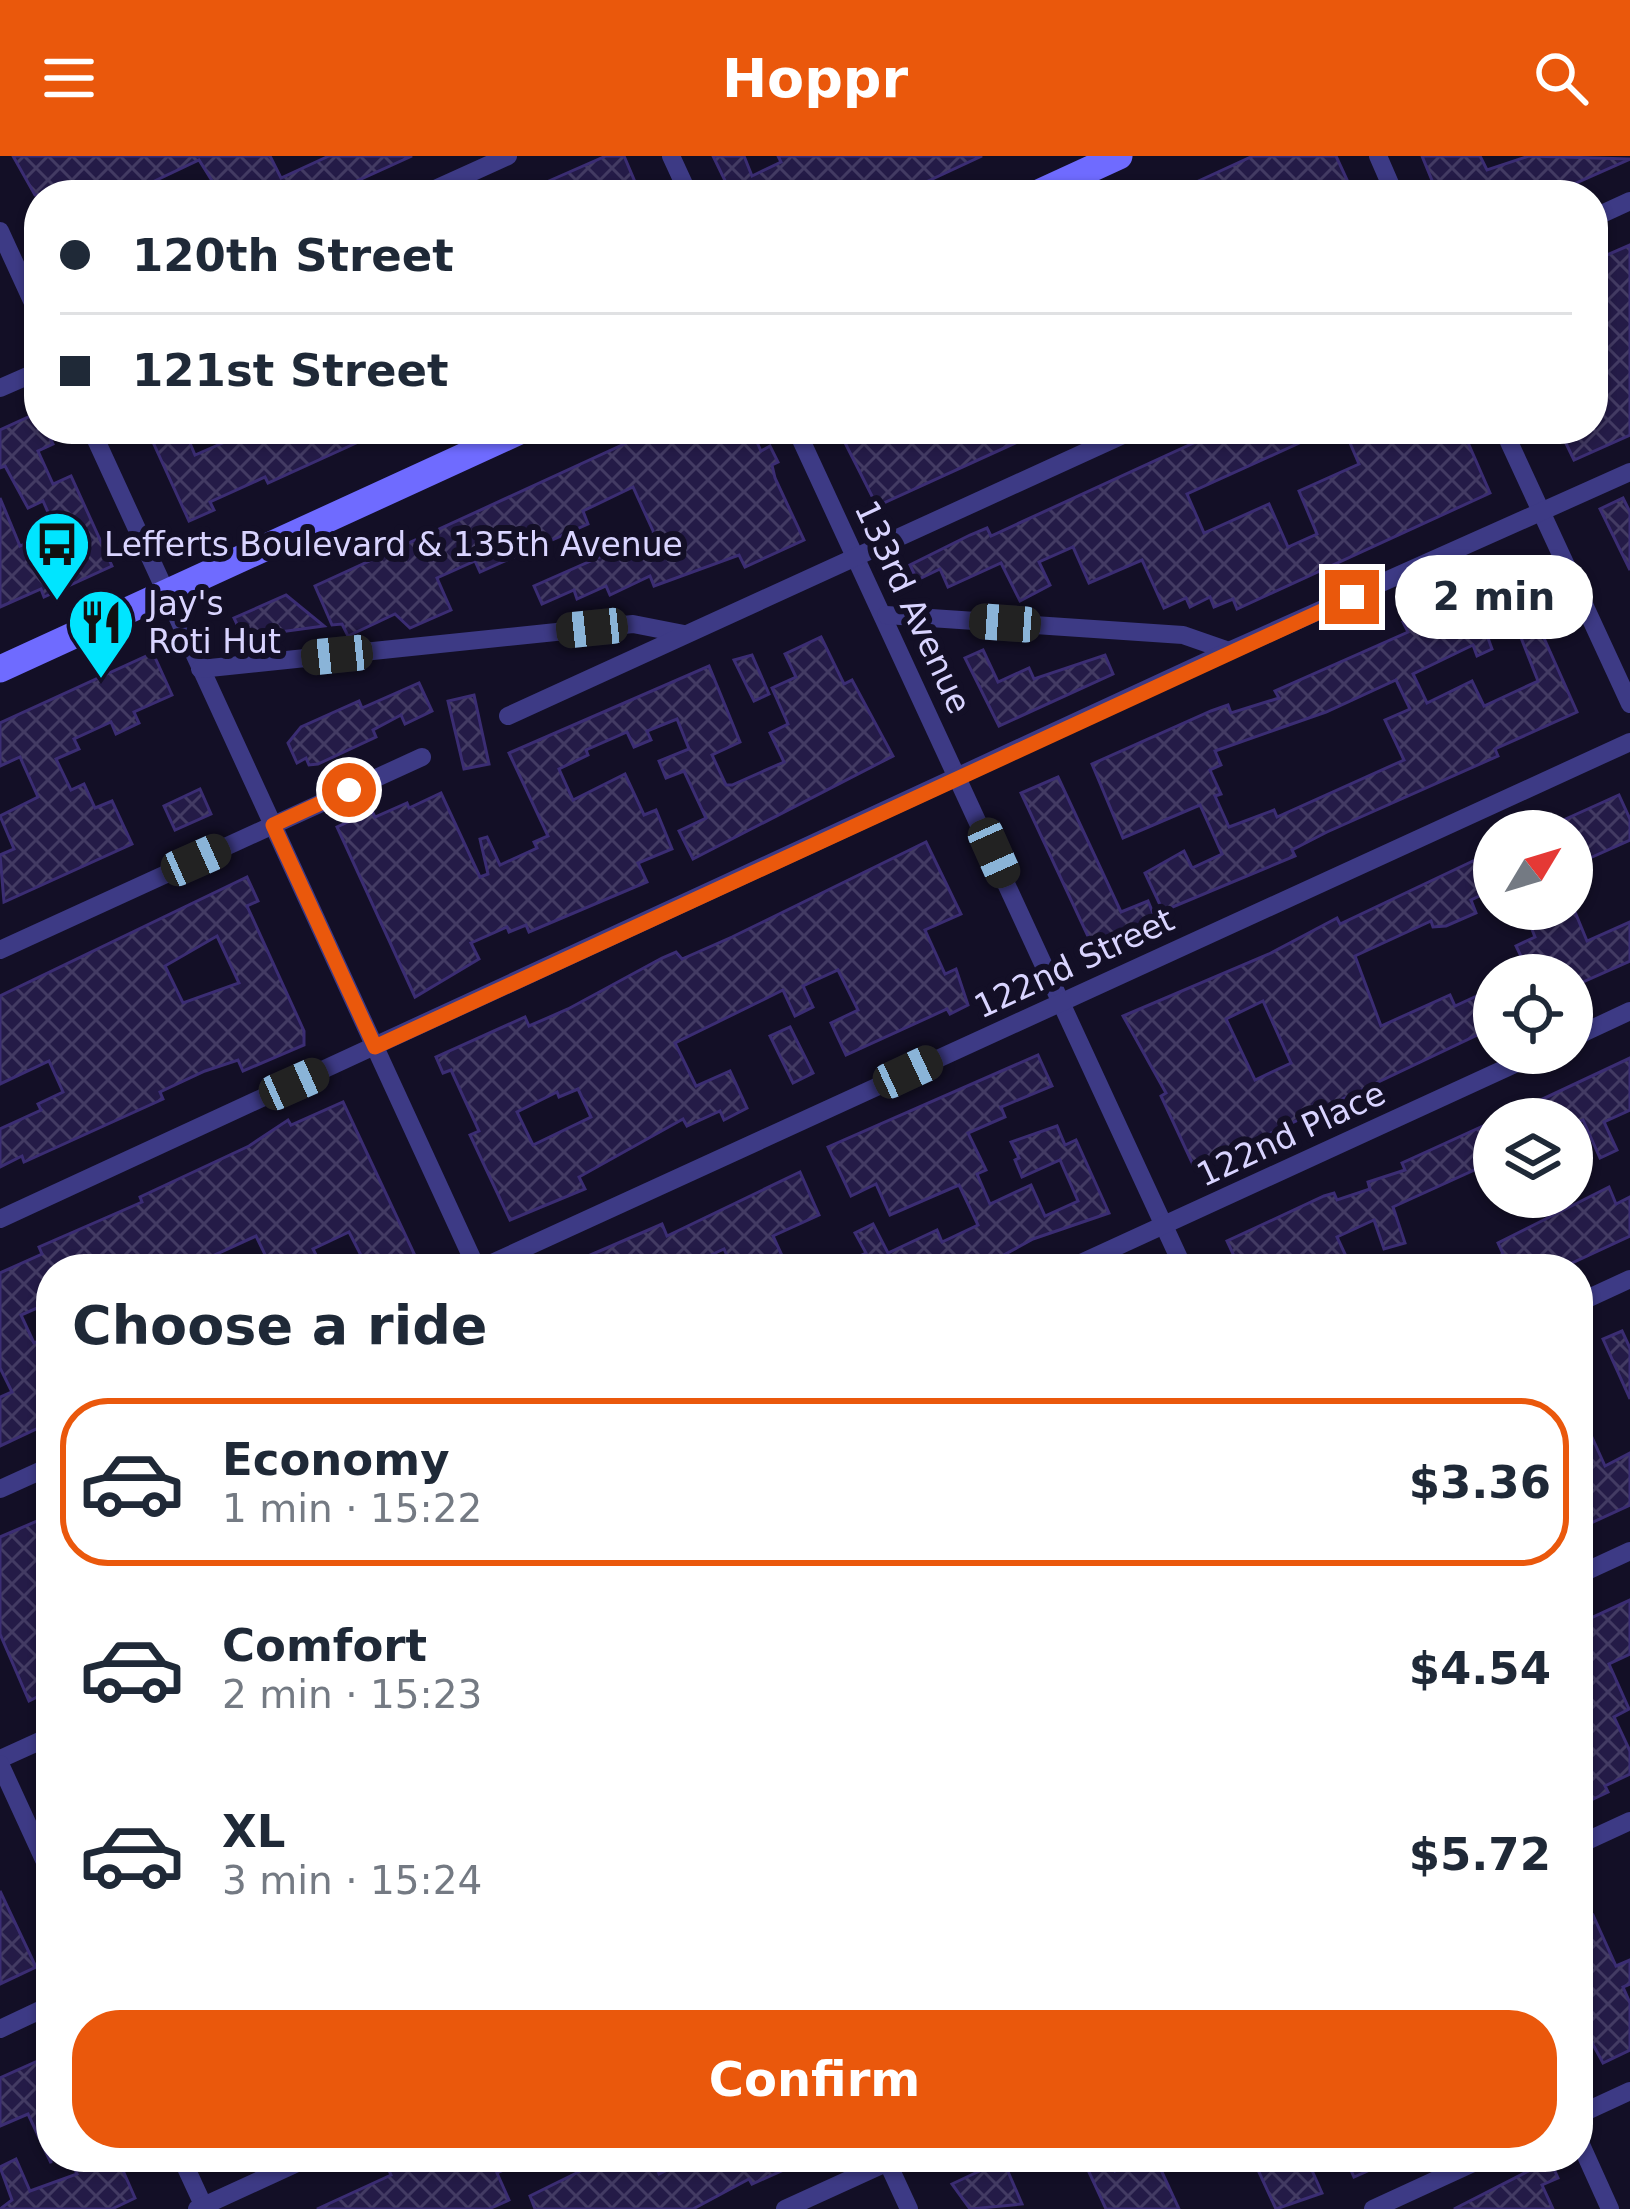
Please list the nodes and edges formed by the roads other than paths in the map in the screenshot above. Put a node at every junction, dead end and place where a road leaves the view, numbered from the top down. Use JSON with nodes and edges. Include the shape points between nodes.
{"nodes":[{"id":1,"x":508,"y":156,"type":"edge"},
{"id":2,"x":1119,"y":156,"type":"edge"},
{"id":3,"x":455,"y":180,"type":"edge"},
{"id":4,"x":1067,"y":180,"type":"edge"},
{"id":5,"x":0,"y":231,"type":"edge"},
{"id":6,"x":24,"y":283,"type":"edge"},
{"id":7,"x":98,"y":444,"type":"edge"},
{"id":8,"x":491,"y":444,"type":"edge"},
{"id":9,"x":803,"y":444,"type":"edge"},
{"id":10,"x":1103,"y":444,"type":"edge"},
{"id":11,"x":1510,"y":444,"type":"edge"},
{"id":12,"x":1630,"y":472,"type":"edge"},
{"id":13,"x":1541,"y":513,"type":"junction"},
{"id":14,"x":856,"y":558,"type":"junction"},
{"id":15,"x":166,"y":593,"type":"junction"},
{"id":16,"x":886,"y":614,"type":"junction"},
{"id":17,"x":684,"y":634,"type":"junction"},
{"id":18,"x":1229,"y":651,"type":"junction"},
{"id":19,"x":0,"y":669,"type":"edge"},
{"id":20,"x":200,"y":669,"type":"junction"},
{"id":21,"x":1630,"y":704,"type":"edge"},
{"id":22,"x":508,"y":716,"type":"dead end"},
{"id":23,"x":1630,"y":742,"type":"edge"},
{"id":24,"x":422,"y":757,"type":"dead end"},
{"id":25,"x":961,"y":778,"type":"junction"},
{"id":26,"x":273,"y":825,"type":"junction"},
{"id":27,"x":0,"y":950,"type":"edge"},
{"id":28,"x":1062,"y":1002,"type":"junction"},
{"id":29,"x":1630,"y":1011,"type":"edge"},
{"id":30,"x":1593,"y":1028,"type":"edge"},
{"id":31,"x":375,"y":1047,"type":"junction"},
{"id":32,"x":1493,"y":1074,"type":"edge"},
{"id":33,"x":0,"y":1220,"type":"edge"},
{"id":34,"x":1164,"y":1225,"type":"junction"},
{"id":35,"x":471,"y":1254,"type":"edge"},
{"id":36,"x":511,"y":1254,"type":"edge"},
{"id":37,"x":1101,"y":1254,"type":"edge"},
{"id":38,"x":1177,"y":1254,"type":"edge"},
{"id":39,"x":1630,"y":1280,"type":"edge"},
{"id":40,"x":1593,"y":1297,"type":"edge"},
{"id":41,"x":36,"y":1473,"type":"edge"},
{"id":42,"x":0,"y":1489,"type":"edge"},
{"id":43,"x":1630,"y":1551,"type":"edge"},
{"id":44,"x":1593,"y":1568,"type":"edge"},
{"id":45,"x":36,"y":1743,"type":"edge"},
{"id":46,"x":0,"y":1761,"type":"edge"},
{"id":47,"x":1630,"y":1822,"type":"edge"},
{"id":48,"x":1593,"y":1838,"type":"edge"},
{"id":49,"x":36,"y":1841,"type":"edge"},
{"id":50,"x":36,"y":2013,"type":"edge"},
{"id":51,"x":0,"y":2029,"type":"edge"},
{"id":52,"x":1630,"y":2091,"type":"edge"},
{"id":53,"x":1593,"y":2108,"type":"edge"},
{"id":54,"x":1593,"y":2171,"type":"edge"},
{"id":55,"x":187,"y":2172,"type":"edge"},
{"id":56,"x":278,"y":2172,"type":"edge"},
{"id":57,"x":863,"y":2172,"type":"edge"},
{"id":58,"x":895,"y":2172,"type":"edge"},
{"id":59,"x":1453,"y":2172,"type":"edge"},
{"id":60,"x":202,"y":2208,"type":"edge"},
{"id":61,"x":785,"y":2209,"type":"edge"},
{"id":62,"x":909,"y":2209,"type":"edge"},
{"id":63,"x":1373,"y":2209,"type":"edge"},
{"id":64,"x":1610,"y":2209,"type":"edge"}],
"edges":[{"from":1,"to":3,"type":"street"},
{"from":2,"to":4,"type":"main road"},
{"from":5,"to":6,"type":"street"},
{"from":7,"to":15,"type":"street"},
{"from":8,"to":15,"type":"main road"},
{"from":9,"to":14,"type":"street","name":"133rd Avenue"},
{"from":10,"to":14,"type":"street"},
{"from":11,"to":13,"type":"street"},
{"from":12,"to":13,"type":"street"},
{"from":13,"to":18,"type":"street"},
{"from":13,"to":21,"type":"street"},
{"from":14,"to":16,"type":"street","name":"133rd Avenue"},
{"from":14,"to":17,"type":"street"},
{"from":15,"to":19,"type":"main road"},
{"from":15,"to":20,"type":"street"},
{"from":16,"to":18,"type":"street","via":[[1183,635]]},
{"from":16,"to":25,"type":"street","name":"133rd Avenue"},
{"from":17,"to":20,"type":"street","via":[[633,624]]},
{"from":17,"to":22,"type":"street"},
{"from":18,"to":25,"type":"street"},
{"from":20,"to":26,"type":"street"},
{"from":23,"to":28,"type":"street","name":"122nd Street"},
{"from":24,"to":26,"type":"street"},
{"from":25,"to":28,"type":"street","name":"133rd Avenue"},
{"from":25,"to":31,"type":"street"},
{"from":26,"to":27,"type":"street"},
{"from":26,"to":31,"type":"street"},
{"from":28,"to":34,"type":"street","name":"133rd Avenue"},
{"from":28,"to":36,"type":"street","name":"122nd Street"},
{"from":29,"to":30,"type":"street"},
{"from":31,"to":33,"type":"street"},
{"from":31,"to":35,"type":"street"},
{"from":32,"to":34,"type":"street","name":"122nd Place"},
{"from":34,"to":37,"type":"street","name":"122nd Place"},
{"from":34,"to":38,"type":"street","name":"133rd Avenue"},
{"from":39,"to":40,"type":"street"},
{"from":41,"to":42,"type":"street"},
{"from":43,"to":44,"type":"street"},
{"from":45,"to":46,"type":"street"},
{"from":46,"to":49,"type":"street"},
{"from":47,"to":48,"type":"street"},
{"from":50,"to":51,"type":"street"},
{"from":52,"to":53,"type":"street"},
{"from":54,"to":64,"type":"street"},
{"from":55,"to":60,"type":"street"},
{"from":56,"to":60,"type":"street"},
{"from":57,"to":61,"type":"street"},
{"from":58,"to":62,"type":"street"},
{"from":59,"to":63,"type":"street"}]}
